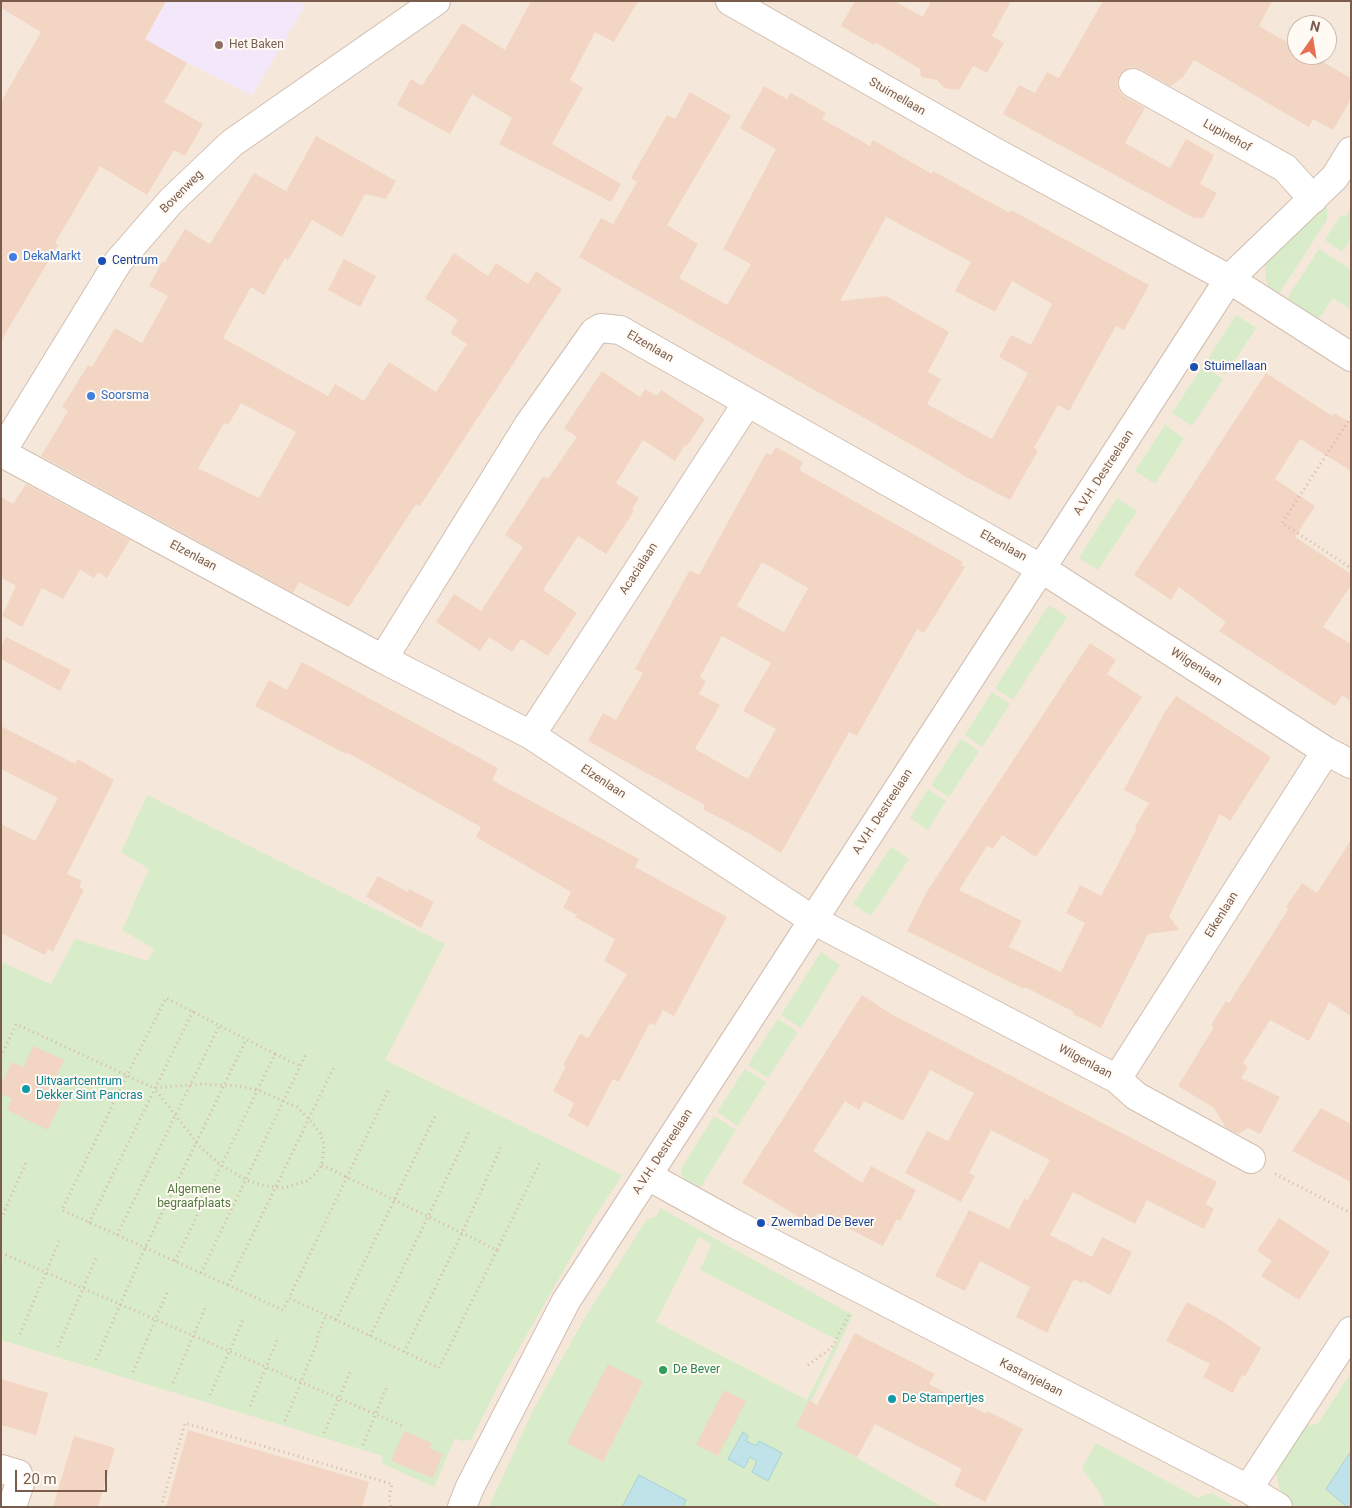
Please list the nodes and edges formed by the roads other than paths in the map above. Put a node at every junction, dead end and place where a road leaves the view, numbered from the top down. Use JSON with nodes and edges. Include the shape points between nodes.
{"nodes":[{"id":1,"x":436,"y":1,"type":"edge"},
{"id":2,"x":730,"y":1,"type":"edge"},
{"id":3,"x":1133,"y":83,"type":"dead end"},
{"id":4,"x":1351,"y":151,"type":"edge"},
{"id":5,"x":1313,"y":199,"type":"junction"},
{"id":6,"x":1229,"y":279,"type":"junction"},
{"id":7,"x":1351,"y":356,"type":"edge"},
{"id":8,"x":747,"y":403,"type":"junction"},
{"id":9,"x":1,"y":453,"type":"edge"},
{"id":10,"x":1042,"y":569,"type":"junction"},
{"id":11,"x":384,"y":659,"type":"junction"},
{"id":12,"x":531,"y":735,"type":"junction"},
{"id":13,"x":1326,"y":751,"type":"junction"},
{"id":14,"x":1351,"y":764,"type":"edge"},
{"id":15,"x":813,"y":920,"type":"junction"},
{"id":16,"x":1117,"y":1079,"type":"junction"},
{"id":17,"x":1251,"y":1158,"type":"road end"},
{"id":18,"x":648,"y":1176,"type":"junction"},
{"id":19,"x":1351,"y":1331,"type":"edge"},
{"id":20,"x":1,"y":1469,"type":"edge"},
{"id":21,"x":1248,"y":1489,"type":"junction"},
{"id":22,"x":12,"y":1507,"type":"edge"},
{"id":23,"x":462,"y":1507,"type":"edge"},
{"id":24,"x":1278,"y":1507,"type":"edge"}],
"edges":[{"from":1,"to":9,"type":"street","name":"Bovenweg","via":[[232,143],[171,201],[118,262]]},
{"from":2,"to":6,"type":"street","name":"Stuimellaan","via":[[993,152]]},
{"from":3,"to":5,"type":"street","name":"Lupinehof","via":[[1285,168]]},
{"from":4,"to":5,"type":"street","name":"A.V.H. Destreelaan","via":[[1335,177]]},
{"from":5,"to":6,"type":"street","name":"A.V.H. Destreelaan"},
{"from":6,"to":7,"type":"street","name":"Stuimellaan"},
{"from":6,"to":10,"type":"street","name":"A.V.H. Destreelaan"},
{"from":8,"to":10,"type":"street","name":"Elzenlaan"},
{"from":8,"to":11,"type":"street","name":"Elzenlaan","via":[[620,330],[601,328],[594,332],[529,424]]},
{"from":8,"to":12,"type":"street","name":"Acacialaan"},
{"from":9,"to":11,"type":"street","name":"Elzenlaan"},
{"from":10,"to":13,"type":"street","name":"Wilgenlaan"},
{"from":10,"to":15,"type":"street","name":"A.V.H. Destreelaan"},
{"from":11,"to":12,"type":"street","name":"Elzenlaan"},
{"from":12,"to":15,"type":"street","name":"Elzenlaan"},
{"from":13,"to":14,"type":"street","name":"Wilgenlaan"},
{"from":13,"to":16,"type":"street","name":"Eikenlaan"},
{"from":15,"to":16,"type":"street","name":"Wilgenlaan"},
{"from":15,"to":18,"type":"street","name":"A.V.H. Destreelaan"},
{"from":16,"to":17,"type":"street","name":"Wilgenlaan","via":[[1136,1096]]},
{"from":18,"to":21,"type":"street","name":"Kastanjelaan"},
{"from":18,"to":23,"type":"street","name":"A.V.H. Destreelaan","via":[[566,1301]]},
{"from":19,"to":21,"type":"street"},
{"from":20,"to":22,"type":"street","via":[[18,1474],[20,1483]]},
{"from":21,"to":24,"type":"street","name":"Kastanjelaan"}]}
